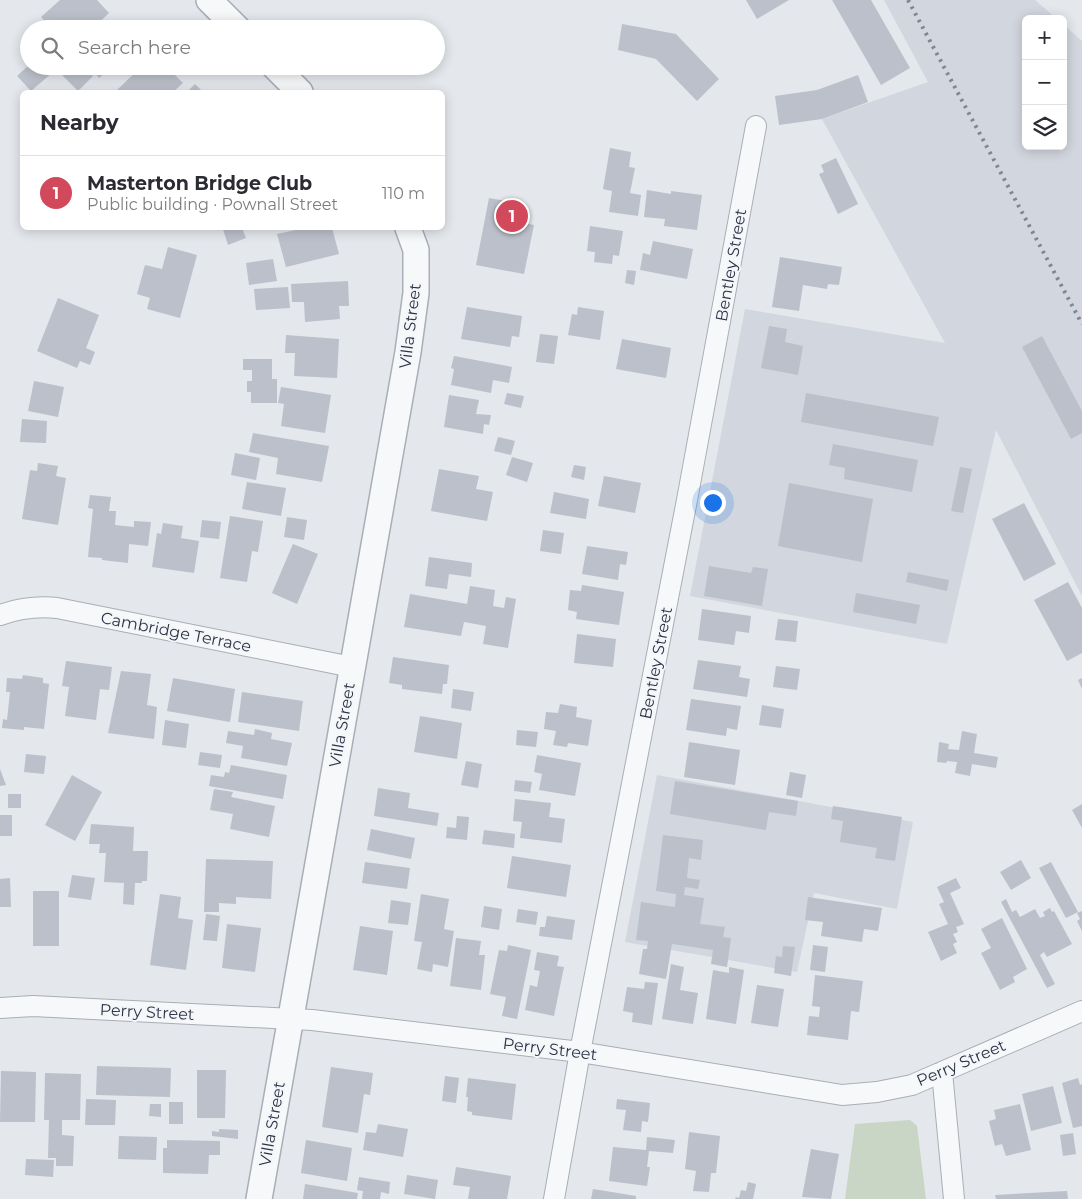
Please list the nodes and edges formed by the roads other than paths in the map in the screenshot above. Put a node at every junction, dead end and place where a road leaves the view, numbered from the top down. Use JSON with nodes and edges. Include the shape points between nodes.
{"nodes":[{"id":1,"x":209,"y":0,"type":"edge"},
{"id":2,"x":229,"y":20,"type":"edge"},
{"id":3,"x":283,"y":75,"type":"edge"},
{"id":4,"x":298,"y":90,"type":"edge"},
{"id":5,"x":756,"y":126,"type":"dead end"},
{"id":6,"x":412,"y":239,"type":"edge"},
{"id":7,"x":0,"y":615,"type":"edge"},
{"id":8,"x":352,"y":667,"type":"junction"},
{"id":9,"x":0,"y":1008,"type":"edge"},
{"id":10,"x":1082,"y":1011,"type":"edge"},
{"id":11,"x":291,"y":1020,"type":"junction"},
{"id":12,"x":580,"y":1052,"type":"junction"},
{"id":13,"x":942,"y":1072,"type":"junction"},
{"id":14,"x":259,"y":1199,"type":"edge"},
{"id":15,"x":554,"y":1199,"type":"edge"},
{"id":16,"x":954,"y":1199,"type":"edge"}],
"edges":[{"from":1,"to":2,"type":"street"},
{"from":3,"to":4,"type":"street"},
{"from":5,"to":12,"type":"street","name":"Bentley Street"},
{"from":6,"to":8,"type":"street","name":"Villa Street","via":[[416,293],[408,352]]},
{"from":7,"to":8,"type":"street","name":"Cambridge Terrace","via":[[37,606],[58,608]]},
{"from":8,"to":11,"type":"street","name":"Villa Street"},
{"from":9,"to":11,"type":"street","name":"Perry Street","via":[[33,1006]]},
{"from":10,"to":13,"type":"street","name":"Perry Street"},
{"from":11,"to":12,"type":"street","name":"Perry Street"},
{"from":11,"to":14,"type":"street","name":"Villa Street"},
{"from":12,"to":13,"type":"street","name":"Perry Street","via":[[842,1095],[912,1085]]},
{"from":12,"to":15,"type":"street","name":"Bentley Street"},
{"from":13,"to":16,"type":"street"}]}
